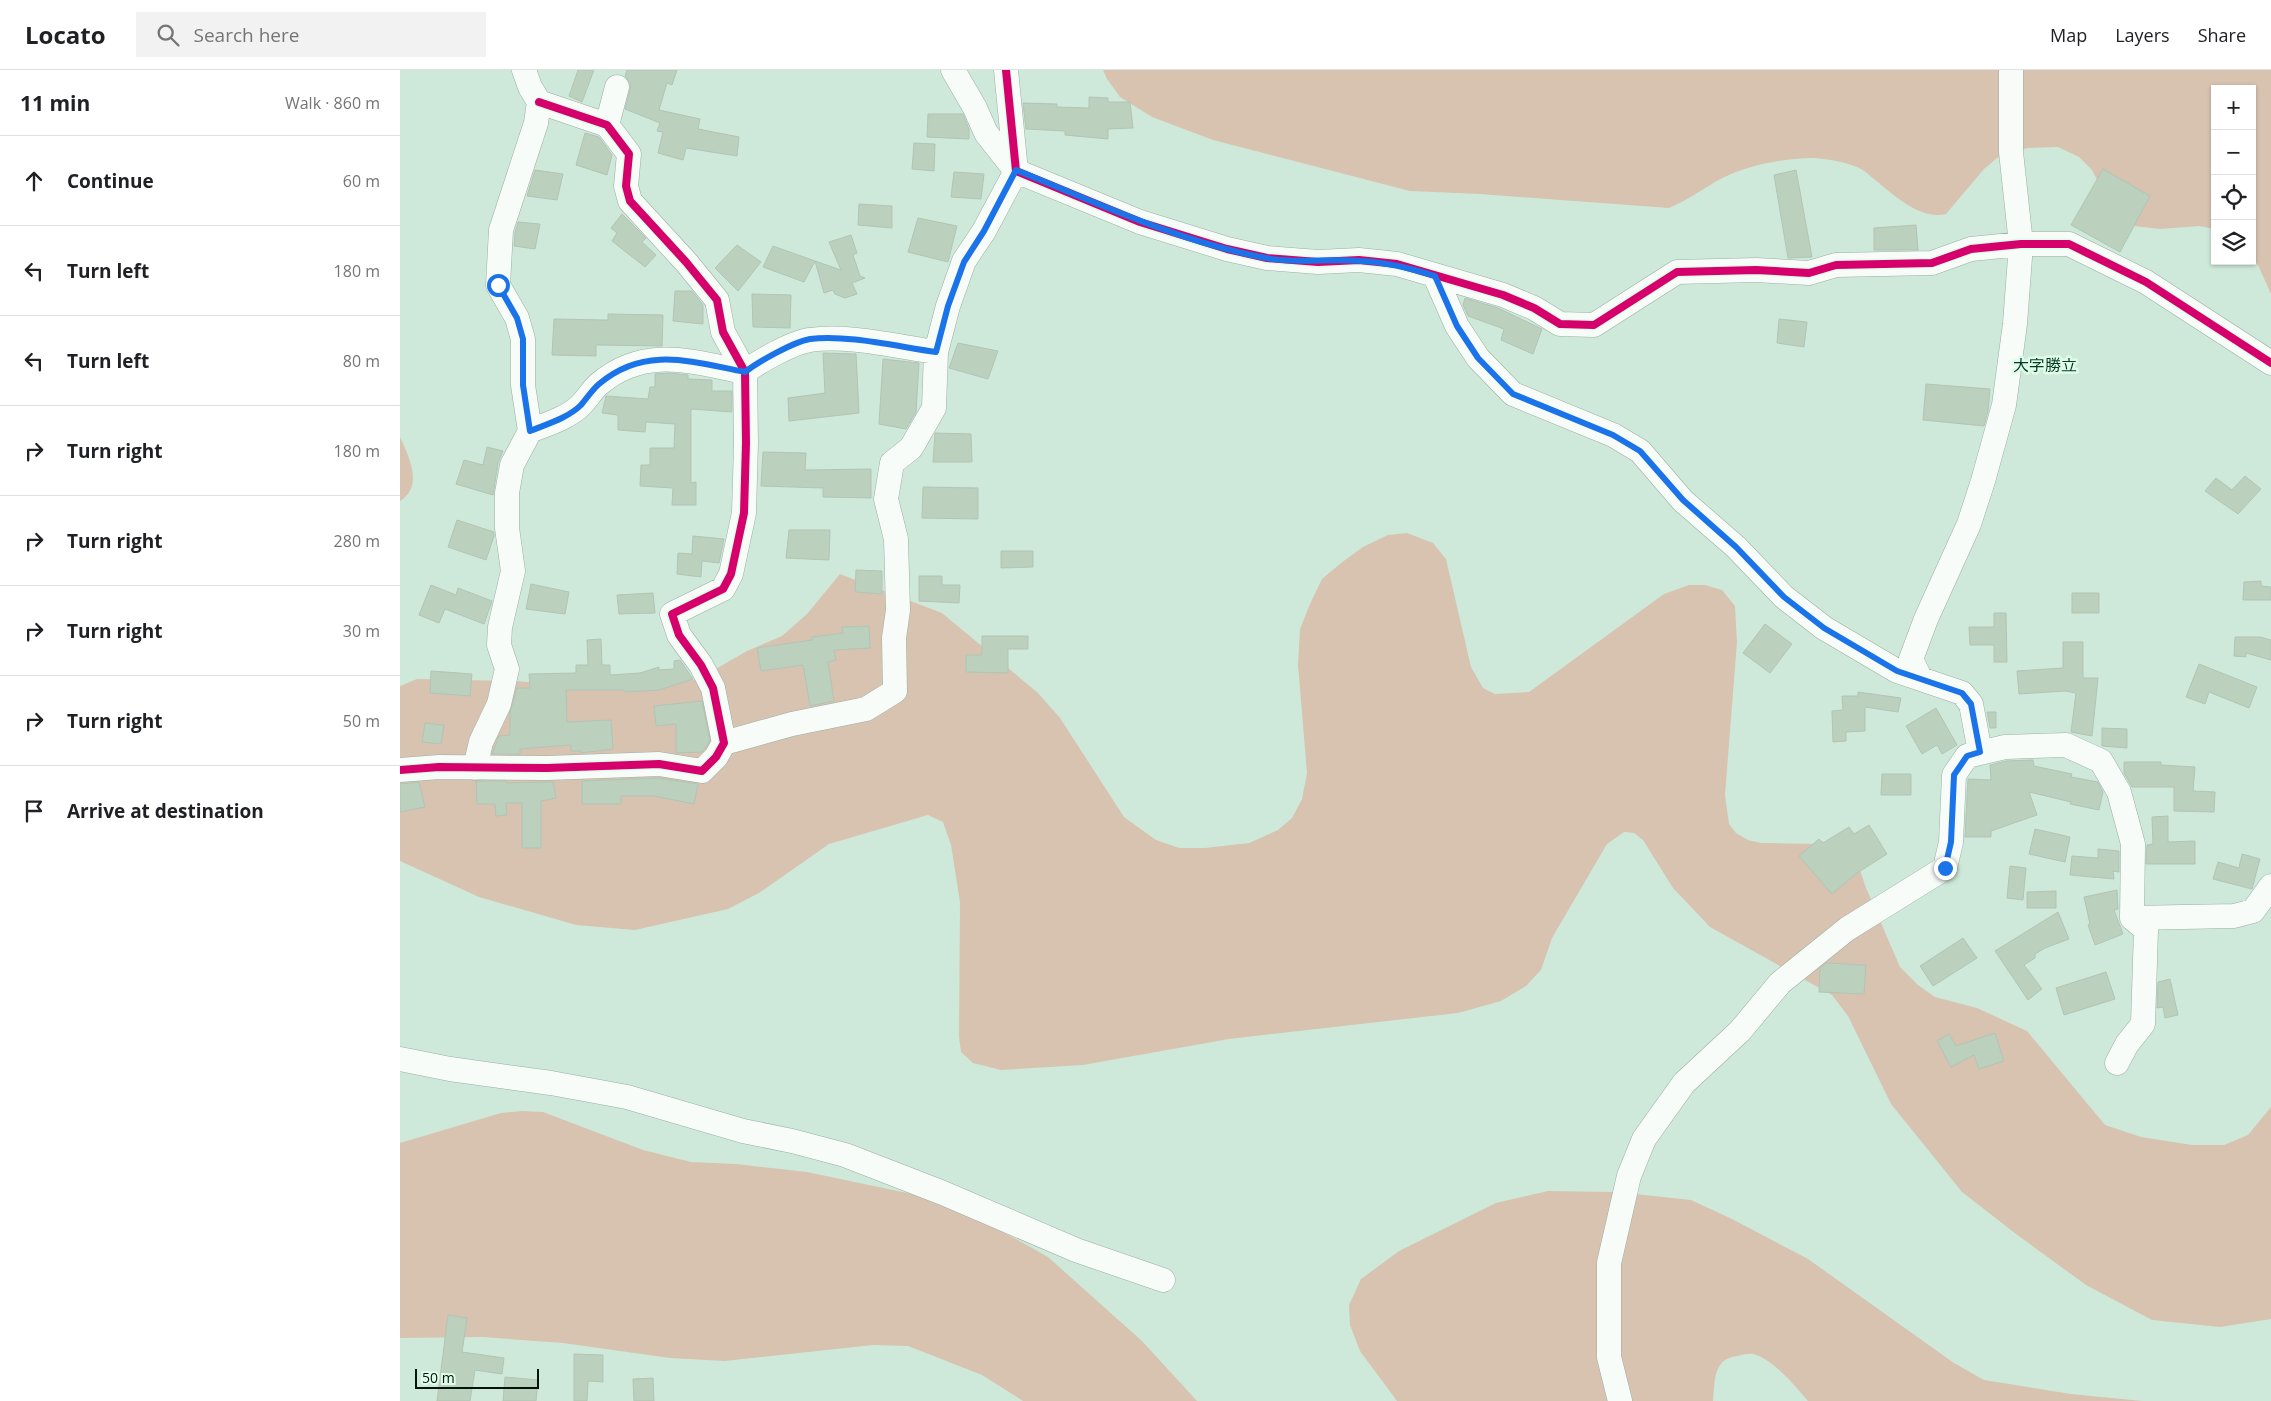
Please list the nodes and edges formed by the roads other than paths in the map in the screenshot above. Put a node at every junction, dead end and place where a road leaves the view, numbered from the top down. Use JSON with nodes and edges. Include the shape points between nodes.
{"nodes":[{"id":1,"x":524,"y":70,"type":"edge"},
{"id":2,"x":953,"y":70,"type":"edge"},
{"id":3,"x":1006,"y":70,"type":"edge"},
{"id":4,"x":2011,"y":70,"type":"edge"},
{"id":5,"x":617,"y":87,"type":"dead end"},
{"id":6,"x":539,"y":102,"type":"junction"},
{"id":7,"x":607,"y":125,"type":"junction"},
{"id":8,"x":1016,"y":170,"type":"junction"},
{"id":9,"x":2021,"y":244,"type":"junction"},
{"id":10,"x":1435,"y":276,"type":"junction"},
{"id":11,"x":936,"y":352,"type":"junction"},
{"id":12,"x":2271,"y":363,"type":"edge"},
{"id":13,"x":745,"y":372,"type":"junction"},
{"id":14,"x":530,"y":431,"type":"junction"},
{"id":15,"x":1920,"y":678,"type":"junction"},
{"id":16,"x":724,"y":743,"type":"junction"},
{"id":17,"x":1980,"y":752,"type":"junction"},
{"id":18,"x":475,"y":768,"type":"junction"},
{"id":19,"x":400,"y":770,"type":"edge"},
{"id":20,"x":2271,"y":886,"type":"edge"},
{"id":21,"x":2132,"y":918,"type":"junction"},
{"id":22,"x":400,"y":1059,"type":"edge"},
{"id":23,"x":2117,"y":1063,"type":"dead end"},
{"id":24,"x":1163,"y":1280,"type":"dead end"},
{"id":25,"x":1620,"y":1401,"type":"edge"}],
"edges":[{"from":1,"to":6,"type":"street"},
{"from":2,"to":8,"type":"street","via":[[986,133]]},
{"from":3,"to":8,"type":"street"},
{"from":4,"to":9,"type":"street","via":[[2011,152]]},
{"from":5,"to":7,"type":"street"},
{"from":6,"to":7,"type":"street"},
{"from":6,"to":14,"type":"street","via":[[525,162],[501,230],[498,285],[517,318],[523,339],[523,385]]},
{"from":7,"to":13,"type":"street","via":[[629,154],[626,186],[630,201],[717,300],[723,332]]},
{"from":8,"to":10,"type":"street","via":[[1140,222],[1227,249],[1267,258],[1397,264]]},
{"from":8,"to":11,"type":"street","via":[[964,262]]},
{"from":9,"to":10,"type":"street","via":[[1971,249],[1932,263],[1836,265],[1809,273],[1756,270],[1677,272],[1594,325],[1560,324],[1503,295]]},
{"from":9,"to":12,"type":"street","via":[[2069,244],[2103,259],[2146,282]]},
{"from":9,"to":15,"type":"street","via":[[2004,405],[1969,524],[1911,659]]},
{"from":10,"to":15,"type":"street","via":[[1457,326],[1478,358],[1513,394],[1613,435],[1640,451],[1683,500],[1736,547],[1784,597],[1840,638],[1897,671]]},
{"from":11,"to":13,"type":"street","via":[[845,339],[809,340],[758,362]]},
{"from":11,"to":16,"type":"street","via":[[934,408],[911,448],[892,464],[886,499],[896,539],[895,691],[866,709],[792,724]]},
{"from":13,"to":14,"type":"street","via":[[676,359],[648,359],[599,384],[580,406],[557,421]]},
{"from":13,"to":16,"type":"street","via":[[744,513],[731,574],[723,589],[672,614],[679,635],[713,688]]},
{"from":14,"to":18,"type":"street","via":[[512,465],[507,493],[507,528],[513,572],[499,645],[507,669],[499,704],[481,742]]},
{"from":15,"to":17,"type":"street","via":[[1962,693],[1971,704]]},
{"from":16,"to":18,"type":"street","via":[[716,758],[702,771],[659,764]]},
{"from":17,"to":21,"type":"street","via":[[2005,747],[2066,745],[2100,760],[2119,792],[2133,844]]},
{"from":17,"to":25,"type":"street","via":[[1967,756],[1954,775],[1951,842],[1945,868],[1847,929],[1780,982],[1740,1031],[1684,1083],[1644,1139],[1629,1176],[1609,1263],[1609,1357]]},
{"from":18,"to":19,"type":"street"},
{"from":20,"to":21,"type":"street","via":[[2253,911],[2234,916]]},
{"from":21,"to":23,"type":"street","via":[[2146,930],[2143,1024]]},
{"from":22,"to":24,"type":"street","via":[[627,1097],[743,1131],[845,1154],[1076,1250]]}]}
